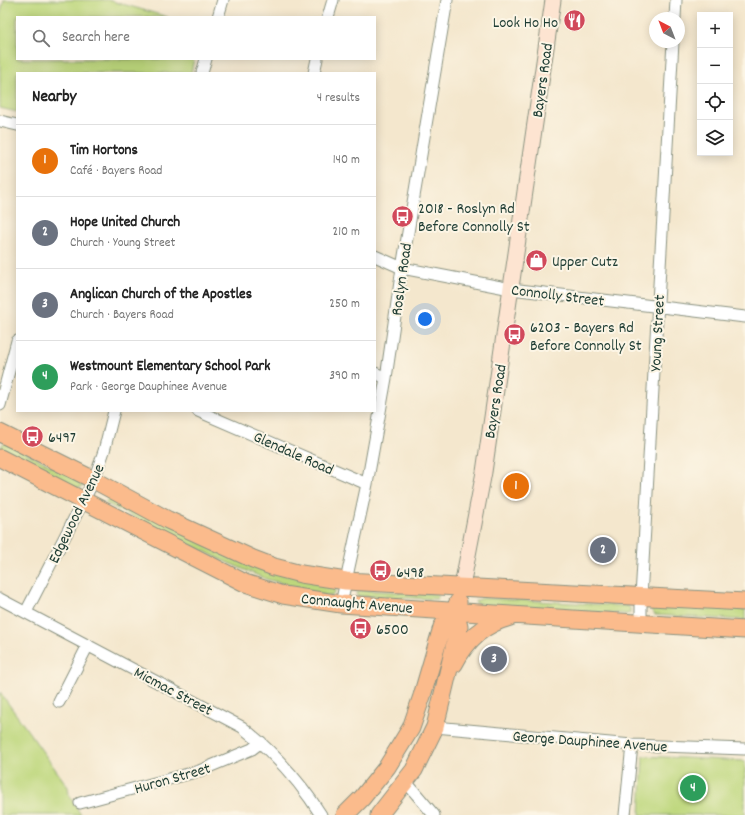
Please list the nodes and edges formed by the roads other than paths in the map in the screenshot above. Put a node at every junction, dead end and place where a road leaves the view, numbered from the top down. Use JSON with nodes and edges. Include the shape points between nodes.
{"nodes":[{"id":1,"x":223,"y":0,"type":"edge"},
{"id":2,"x":333,"y":0,"type":"edge"},
{"id":3,"x":446,"y":0,"type":"edge"},
{"id":4,"x":553,"y":0,"type":"edge"},
{"id":5,"x":676,"y":0,"type":"edge"},
{"id":6,"x":675,"y":12,"type":"edge"},
{"id":7,"x":218,"y":16,"type":"edge"},
{"id":8,"x":328,"y":16,"type":"edge"},
{"id":9,"x":673,"y":48,"type":"edge"},
{"id":10,"x":206,"y":60,"type":"edge"},
{"id":11,"x":318,"y":60,"type":"edge"},
{"id":12,"x":202,"y":72,"type":"edge"},
{"id":13,"x":314,"y":72,"type":"edge"},
{"id":14,"x":0,"y":121,"type":"edge"},
{"id":15,"x":16,"y":125,"type":"edge"},
{"id":16,"x":376,"y":256,"type":"edge"},
{"id":17,"x":402,"y":268,"type":"junction"},
{"id":18,"x":511,"y":289,"type":"junction"},
{"id":19,"x":658,"y":306,"type":"junction"},
{"id":20,"x":745,"y":317,"type":"edge"},
{"id":21,"x":16,"y":345,"type":"edge"},
{"id":22,"x":376,"y":373,"type":"edge"},
{"id":23,"x":386,"y":378,"type":"junction"},
{"id":24,"x":0,"y":405,"type":"edge"},
{"id":25,"x":114,"y":412,"type":"edge"},
{"id":26,"x":200,"y":412,"type":"edge"},
{"id":27,"x":0,"y":433,"type":"edge"},
{"id":28,"x":0,"y":458,"type":"edge"},
{"id":29,"x":94,"y":480,"type":"junction"},
{"id":30,"x":367,"y":484,"type":"junction"},
{"id":31,"x":84,"y":499,"type":"junction"},
{"id":32,"x":346,"y":581,"type":"junction"},
{"id":33,"x":462,"y":586,"type":"junction"},
{"id":34,"x":640,"y":597,"type":"junction"},
{"id":35,"x":0,"y":598,"type":"edge"},
{"id":36,"x":745,"y":602,"type":"edge"},
{"id":37,"x":341,"y":604,"type":"junction"},
{"id":38,"x":455,"y":610,"type":"junction"},
{"id":39,"x":26,"y":612,"type":"junction"},
{"id":40,"x":519,"y":614,"type":"junction"},
{"id":41,"x":641,"y":624,"type":"junction"},
{"id":42,"x":745,"y":630,"type":"edge"},
{"id":43,"x":88,"y":645,"type":"junction"},
{"id":44,"x":447,"y":678,"type":"junction"},
{"id":45,"x":59,"y":702,"type":"dead end"},
{"id":46,"x":435,"y":727,"type":"junction"},
{"id":47,"x":261,"y":742,"type":"junction"},
{"id":48,"x":632,"y":745,"type":"junction"},
{"id":49,"x":745,"y":749,"type":"edge"},
{"id":50,"x":397,"y":754,"type":"junction"},
{"id":51,"x":406,"y":782,"type":"junction"},
{"id":52,"x":80,"y":803,"type":"dead end"},
{"id":53,"x":318,"y":811,"type":"edge"},
{"id":54,"x":380,"y":814,"type":"edge"},
{"id":55,"x":346,"y":815,"type":"edge"},
{"id":56,"x":349,"y":815,"type":"edge"},
{"id":57,"x":434,"y":815,"type":"edge"},
{"id":58,"x":625,"y":815,"type":"edge"}],
"edges":[{"from":1,"to":7,"type":"street"},
{"from":2,"to":8,"type":"street"},
{"from":3,"to":17,"type":"street","name":"Roslyn Road"},
{"from":4,"to":18,"type":"main road","name":"Bayers Road"},
{"from":5,"to":6,"type":"street"},
{"from":9,"to":19,"type":"street","name":"Young Street"},
{"from":10,"to":12,"type":"street"},
{"from":11,"to":13,"type":"street"},
{"from":14,"to":15,"type":"street"},
{"from":16,"to":17,"type":"street","name":"Connolly Street"},
{"from":17,"to":18,"type":"street","name":"Connolly Street"},
{"from":17,"to":23,"type":"street","name":"Roslyn Road"},
{"from":18,"to":19,"type":"street","name":"Connolly Street"},
{"from":18,"to":33,"type":"main road","name":"Bayers Road","via":[[482,484]]},
{"from":19,"to":20,"type":"street","name":"Connolly Street"},
{"from":19,"to":34,"type":"street","name":"Young Street"},
{"from":21,"to":24,"type":"street"},
{"from":22,"to":23,"type":"street"},
{"from":23,"to":30,"type":"street","name":"Roslyn Road"},
{"from":25,"to":29,"type":"street","name":"Edgewood Avenue"},
{"from":26,"to":30,"type":"street","name":"Glendale Road"},
{"from":27,"to":29,"type":"main road","name":"Connaught Avenue"},
{"from":28,"to":31,"type":"main road","name":"Connaught Avenue"},
{"from":29,"to":31,"type":"street","name":"Edgewood Avenue"},
{"from":29,"to":32,"type":"main road","name":"Connaught Avenue","via":[[168,520],[274,567]]},
{"from":30,"to":32,"type":"street","name":"Roslyn Road"},
{"from":31,"to":37,"type":"main road","name":"Connaught Avenue","via":[[245,583],[283,595]]},
{"from":31,"to":39,"type":"street","name":"Edgewood Avenue"},
{"from":32,"to":33,"type":"main road","name":"Connaught Avenue"},
{"from":32,"to":37,"type":"street","name":"Roslyn Road"},
{"from":33,"to":34,"type":"main road","name":"Connaught Avenue"},
{"from":33,"to":38,"type":"main road","name":"Bayers Road"},
{"from":34,"to":36,"type":"main road","name":"Connaught Avenue"},
{"from":34,"to":41,"type":"street","name":"Young Street"},
{"from":35,"to":39,"type":"street","name":"Micmac Street"},
{"from":37,"to":38,"type":"main road","name":"Connaught Avenue"},
{"from":38,"to":40,"type":"main road","name":"Connaught Avenue"},
{"from":38,"to":44,"type":"main road","name":"Bayers Road","via":[[459,627]]},
{"from":38,"to":50,"type":"main road","name":"Bayers Road","via":[[442,627],[411,728]]},
{"from":39,"to":43,"type":"street","name":"Micmac Street"},
{"from":40,"to":41,"type":"main road","name":"Connaught Avenue"},
{"from":40,"to":44,"type":"main road","via":[[498,620],[480,630],[466,646]]},
{"from":41,"to":42,"type":"main road","name":"Connaught Avenue"},
{"from":43,"to":45,"type":"street"},
{"from":43,"to":47,"type":"street","name":"Micmac Street","via":[[242,727]]},
{"from":44,"to":46,"type":"main road","name":"Bayers Road"},
{"from":46,"to":48,"type":"street","name":"George Dauphinee Avenue"},
{"from":46,"to":51,"type":"main road","name":"Bayers Road","via":[[417,766]]},
{"from":47,"to":52,"type":"street","name":"Huron Street","via":[[252,750],[199,771]]},
{"from":47,"to":53,"type":"street","name":"Micmac Street","via":[[291,773]]},
{"from":48,"to":49,"type":"street","name":"George Dauphinee Avenue"},
{"from":48,"to":58,"type":"street"},
{"from":50,"to":51,"type":"main road","via":[[399,770]]},
{"from":50,"to":55,"type":"main road","name":"Bayers Road"},
{"from":51,"to":54,"type":"main road","name":"Bayers Road"},
{"from":51,"to":57,"type":"street"},
{"from":54,"to":56,"type":"main road","via":[[368,808]]}]}
